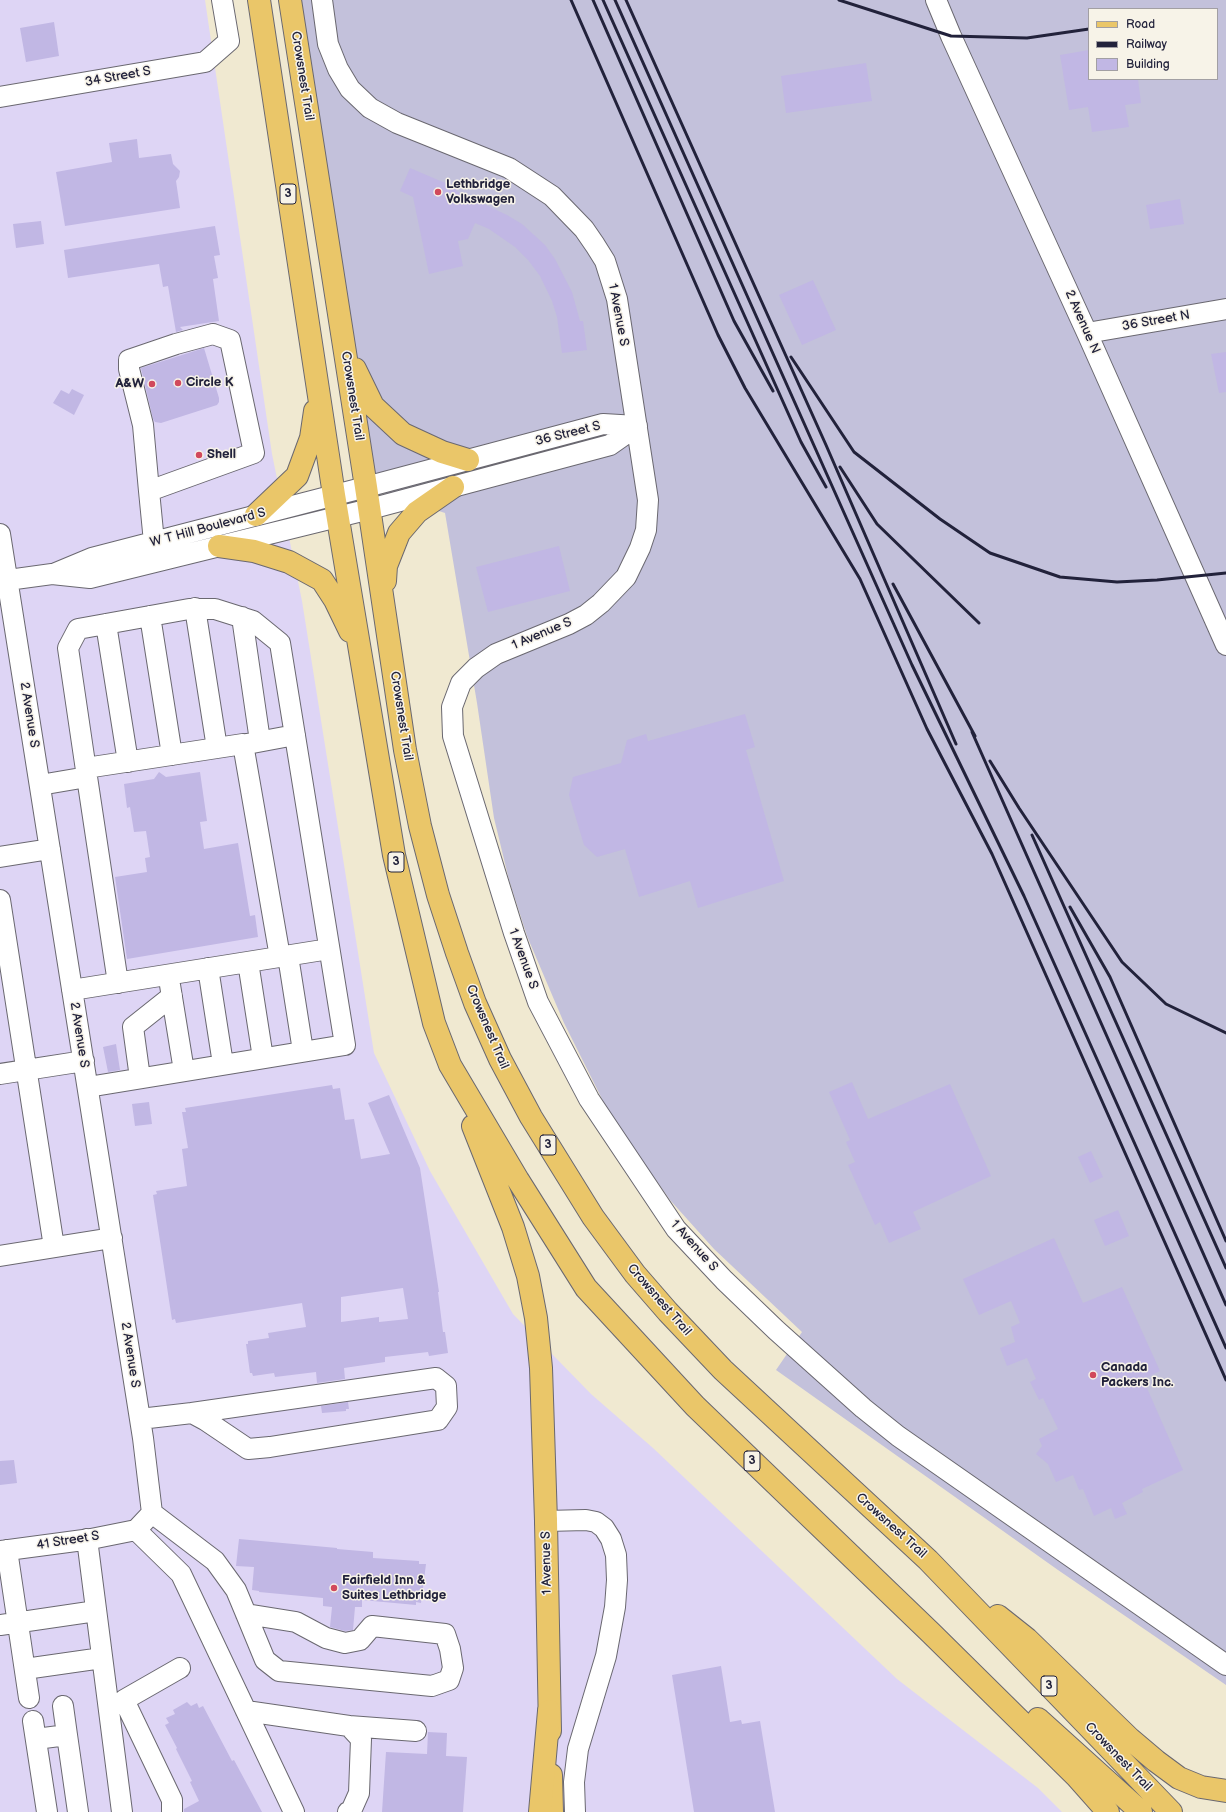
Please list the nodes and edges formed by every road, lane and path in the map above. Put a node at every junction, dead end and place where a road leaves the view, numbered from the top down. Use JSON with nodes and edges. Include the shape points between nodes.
{"nodes":[{"id":1,"x":222,"y":0,"type":"edge"},
{"id":2,"x":259,"y":0,"type":"edge"},
{"id":3,"x":290,"y":0,"type":"edge"},
{"id":4,"x":322,"y":0,"type":"edge"},
{"id":5,"x":936,"y":0,"type":"edge"},
{"id":6,"x":0,"y":97,"type":"edge"},
{"id":7,"x":1226,"y":309,"type":"edge"},
{"id":8,"x":341,"y":324,"type":"junction"},
{"id":9,"x":1087,"y":333,"type":"junction"},
{"id":10,"x":318,"y":388,"type":"junction"},
{"id":11,"x":637,"y":426,"type":"junction"},
{"id":12,"x":468,"y":460,"type":"junction"},
{"id":13,"x":366,"y":487,"type":"junction"},
{"id":14,"x":453,"y":487,"type":"junction"},
{"id":15,"x":149,"y":491,"type":"junction"},
{"id":16,"x":334,"y":495,"type":"junction"},
{"id":17,"x":370,"y":510,"type":"junction"},
{"id":18,"x":256,"y":515,"type":"junction"},
{"id":19,"x":338,"y":517,"type":"junction"},
{"id":20,"x":0,"y":534,"type":"edge"},
{"id":21,"x":154,"y":542,"type":"junction"},
{"id":22,"x":219,"y":546,"type":"junction"},
{"id":23,"x":52,"y":574,"type":"junction"},
{"id":24,"x":4,"y":580,"type":"edge"},
{"id":25,"x":196,"y":608,"type":"junction"},
{"id":26,"x":384,"y":608,"type":"junction"},
{"id":27,"x":150,"y":616,"type":"junction"},
{"id":28,"x":242,"y":617,"type":"junction"},
{"id":29,"x":106,"y":624,"type":"junction"},
{"id":30,"x":1226,"y":645,"type":"edge"},
{"id":31,"x":361,"y":654,"type":"junction"},
{"id":32,"x":295,"y":735,"type":"junction"},
{"id":33,"x":252,"y":743,"type":"junction"},
{"id":34,"x":217,"y":748,"type":"junction"},
{"id":35,"x":172,"y":755,"type":"junction"},
{"id":36,"x":128,"y":762,"type":"junction"},
{"id":37,"x":86,"y":773,"type":"junction"},
{"id":38,"x":40,"y":785,"type":"junction"},
{"id":39,"x":50,"y":849,"type":"junction"},
{"id":40,"x":0,"y":857,"type":"edge"},
{"id":41,"x":0,"y":900,"type":"edge"},
{"id":42,"x":329,"y":949,"type":"junction"},
{"id":43,"x":284,"y":956,"type":"junction"},
{"id":44,"x":248,"y":962,"type":"junction"},
{"id":45,"x":208,"y":968,"type":"junction"},
{"id":46,"x":168,"y":975,"type":"junction"},
{"id":47,"x":118,"y":983,"type":"junction"},
{"id":48,"x":72,"y":990,"type":"junction"},
{"id":49,"x":172,"y":996,"type":"junction"},
{"id":50,"x":303,"y":1051,"type":"junction"},
{"id":51,"x":264,"y":1058,"type":"junction"},
{"id":52,"x":84,"y":1061,"type":"junction"},
{"id":53,"x":223,"y":1064,"type":"junction"},
{"id":54,"x":450,"y":1065,"type":"junction"},
{"id":55,"x":26,"y":1070,"type":"junction"},
{"id":56,"x":184,"y":1071,"type":"junction"},
{"id":57,"x":0,"y":1074,"type":"edge"},
{"id":58,"x":140,"y":1078,"type":"junction"},
{"id":59,"x":88,"y":1086,"type":"junction"},
{"id":60,"x":112,"y":1238,"type":"junction"},
{"id":61,"x":54,"y":1247,"type":"junction"},
{"id":62,"x":0,"y":1256,"type":"edge"},
{"id":63,"x":192,"y":1413,"type":"junction"},
{"id":64,"x":140,"y":1419,"type":"junction"},
{"id":65,"x":152,"y":1513,"type":"junction"},
{"id":66,"x":546,"y":1521,"type":"junction"},
{"id":67,"x":136,"y":1530,"type":"junction"},
{"id":68,"x":87,"y":1539,"type":"junction"},
{"id":69,"x":4,"y":1551,"type":"edge"},
{"id":70,"x":928,"y":1560,"type":"junction"},
{"id":71,"x":7,"y":1598,"type":"edge"},
{"id":72,"x":96,"y":1611,"type":"junction"},
{"id":73,"x":246,"y":1614,"type":"junction"},
{"id":74,"x":9,"y":1624,"type":"edge"},
{"id":75,"x":931,"y":1633,"type":"junction"},
{"id":76,"x":102,"y":1658,"type":"junction"},
{"id":77,"x":1226,"y":1665,"type":"edge"},
{"id":78,"x":180,"y":1668,"type":"dead end"},
{"id":79,"x":25,"y":1669,"type":"junction"},
{"id":80,"x":29,"y":1698,"type":"dead end"},
{"id":81,"x":116,"y":1701,"type":"junction"},
{"id":82,"x":63,"y":1706,"type":"dead end"},
{"id":83,"x":246,"y":1711,"type":"junction"},
{"id":84,"x":549,"y":1711,"type":"junction"},
{"id":85,"x":349,"y":1726,"type":"junction"},
{"id":86,"x":416,"y":1731,"type":"dead end"},
{"id":87,"x":67,"y":1735,"type":"junction"},
{"id":88,"x":1226,"y":1791,"type":"edge"},
{"id":89,"x":47,"y":1812,"type":"edge"},
{"id":90,"x":78,"y":1812,"type":"edge"},
{"id":91,"x":122,"y":1812,"type":"edge"},
{"id":92,"x":172,"y":1812,"type":"edge"},
{"id":93,"x":294,"y":1812,"type":"edge"},
{"id":94,"x":348,"y":1812,"type":"edge"},
{"id":95,"x":540,"y":1812,"type":"edge"},
{"id":96,"x":552,"y":1812,"type":"edge"},
{"id":97,"x":575,"y":1812,"type":"edge"},
{"id":98,"x":1108,"y":1812,"type":"edge"},
{"id":99,"x":1141,"y":1812,"type":"edge"},
{"id":100,"x":1171,"y":1812,"type":"edge"}],
"edges":[{"from":1,"to":6,"type":"street","name":"34 Street S","via":[[229,41],[205,62]]},
{"from":2,"to":10,"type":"main road","number":"3"},
{"from":3,"to":8,"type":"main road","name":"Crowsnest Trail","number":"3"},
{"from":4,"to":11,"type":"street","name":"1 Avenue S","via":[[328,44],[338,69],[350,88],[370,108],[397,123],[509,168],[552,196],[584,229],[605,261],[617,299]]},
{"from":5,"to":9,"type":"street","name":"2 Avenue N"},
{"from":7,"to":9,"type":"street","name":"36 Street N"},
{"from":8,"to":12,"type":"main road","via":[[357,375],[374,406],[403,434],[442,452]]},
{"from":8,"to":13,"type":"main road","name":"Crowsnest Trail","number":"3"},
{"from":9,"to":30,"type":"street","name":"2 Avenue N"},
{"from":10,"to":16,"type":"main road","number":"3"},
{"from":10,"to":18,"type":"main road","via":[[311,438],[297,476]]},
{"from":11,"to":12,"type":"street","name":"36 Street S","via":[[603,424]]},
{"from":11,"to":14,"type":"street","name":"36 Street S","via":[[610,445]]},
{"from":11,"to":77,"type":"street","name":"1 Avenue S","via":[[648,515],[640,548],[626,577],[586,614],[569,624],[496,654],[476,668],[461,683],[452,707],[452,736],[491,865],[538,1002],[589,1099],[676,1229],[724,1280],[776,1330],[898,1436]]},
{"from":12,"to":13,"type":"street","name":"36 Street S"},
{"from":13,"to":16,"type":"street","name":"W T Hill Boulevard S"},
{"from":13,"to":17,"type":"main road","name":"Crowsnest Trail","number":"3"},
{"from":14,"to":17,"type":"street","name":"36 Street S"},
{"from":14,"to":26,"type":"main road","via":[[417,512],[399,533],[386,566]]},
{"from":15,"to":15,"type":"street","via":[[254,453],[230,340],[213,334],[130,360],[129,369],[143,425]]},
{"from":15,"to":21,"type":"street"},
{"from":16,"to":18,"type":"street","name":"W T Hill Boulevard S"},
{"from":16,"to":19,"type":"main road","number":"3"},
{"from":17,"to":19,"type":"street","name":"W T Hill Boulevard S"},
{"from":17,"to":26,"type":"main road","name":"Crowsnest Trail","number":"3"},
{"from":18,"to":21,"type":"street","name":"W T Hill Boulevard S"},
{"from":19,"to":22,"type":"street","name":"W T Hill Boulevard S"},
{"from":19,"to":31,"type":"main road","number":"3"},
{"from":20,"to":24,"type":"street","name":"2 Avenue S"},
{"from":21,"to":23,"type":"street","name":"W T Hill Boulevard S","via":[[92,558]]},
{"from":22,"to":23,"type":"street","name":"W T Hill Boulevard S","via":[[90,578]]},
{"from":22,"to":31,"type":"main road","via":[[254,551],[289,562],[322,580],[335,600]]},
{"from":23,"to":24,"type":"street","name":"W T Hill Boulevard S"},
{"from":24,"to":38,"type":"street","name":"2 Avenue S"},
{"from":25,"to":27,"type":"street"},
{"from":25,"to":28,"type":"street","via":[[215,608]]},
{"from":25,"to":34,"type":"street"},
{"from":26,"to":70,"type":"main road","name":"Crowsnest Trail","number":"3","via":[[411,781],[438,895],[475,1003],[500,1059],[531,1116],[593,1217],[635,1274],[668,1312],[723,1370]]},
{"from":27,"to":29,"type":"street"},
{"from":27,"to":35,"type":"street"},
{"from":28,"to":32,"type":"street","via":[[253,621],[280,643]]},
{"from":28,"to":33,"type":"street"},
{"from":29,"to":36,"type":"street"},
{"from":29,"to":37,"type":"street","via":[[78,629],[68,648]]},
{"from":31,"to":54,"type":"main road","number":"3","via":[[394,855],[434,1023]]},
{"from":32,"to":33,"type":"street"},
{"from":32,"to":42,"type":"street"},
{"from":33,"to":34,"type":"street"},
{"from":33,"to":43,"type":"street"},
{"from":34,"to":35,"type":"street"},
{"from":35,"to":36,"type":"street"},
{"from":36,"to":37,"type":"street"},
{"from":37,"to":38,"type":"street"},
{"from":37,"to":47,"type":"street"},
{"from":38,"to":39,"type":"street","name":"2 Avenue S"},
{"from":39,"to":40,"type":"street"},
{"from":39,"to":48,"type":"street","name":"2 Avenue S"},
{"from":41,"to":55,"type":"street"},
{"from":42,"to":43,"type":"street"},
{"from":42,"to":50,"type":"street","via":[[345,1045]]},
{"from":43,"to":44,"type":"street"},
{"from":43,"to":50,"type":"street"},
{"from":44,"to":45,"type":"street"},
{"from":44,"to":51,"type":"street"},
{"from":45,"to":46,"type":"street"},
{"from":45,"to":53,"type":"street"},
{"from":46,"to":47,"type":"street"},
{"from":46,"to":49,"type":"street"},
{"from":47,"to":48,"type":"street"},
{"from":48,"to":52,"type":"street","name":"2 Avenue S"},
{"from":49,"to":56,"type":"street"},
{"from":49,"to":58,"type":"street","via":[[133,1027]]},
{"from":50,"to":51,"type":"street"},
{"from":51,"to":53,"type":"street"},
{"from":52,"to":55,"type":"street"},
{"from":52,"to":59,"type":"street","name":"2 Avenue S"},
{"from":53,"to":56,"type":"street"},
{"from":54,"to":66,"type":"main road","via":[[513,1227],[528,1276],[536,1318],[541,1368]]},
{"from":54,"to":75,"type":"main road","number":"3","via":[[586,1288],[695,1406]]},
{"from":55,"to":57,"type":"street"},
{"from":55,"to":61,"type":"street"},
{"from":56,"to":58,"type":"street"},
{"from":58,"to":59,"type":"street"},
{"from":59,"to":60,"type":"street","name":"2 Avenue S"},
{"from":60,"to":61,"type":"street"},
{"from":60,"to":64,"type":"street","name":"2 Avenue S"},
{"from":61,"to":62,"type":"street"},
{"from":63,"to":63,"type":"street","via":[[248,1449],[270,1447],[438,1420],[447,1407],[446,1386],[436,1378]]},
{"from":63,"to":64,"type":"street"},
{"from":64,"to":65,"type":"street","name":"2 Avenue S"},
{"from":65,"to":67,"type":"street"},
{"from":65,"to":73,"type":"street","via":[[215,1561],[236,1590]]},
{"from":66,"to":84,"type":"main road","name":"1 Avenue S"},
{"from":66,"to":97,"type":"street","name":"1 Avenue S","via":[[596,1522],[611,1538],[616,1555],[614,1613],[606,1656],[578,1750],[574,1782]]},
{"from":67,"to":68,"type":"street","name":"41 Street S"},
{"from":67,"to":83,"type":"street","via":[[181,1574]]},
{"from":68,"to":69,"type":"street","name":"41 Street S"},
{"from":68,"to":72,"type":"street"},
{"from":69,"to":71,"type":"street"},
{"from":70,"to":88,"type":"main road","via":[[1027,1639],[1156,1761],[1179,1778],[1201,1787]]},
{"from":70,"to":100,"type":"main road","name":"Crowsnest Trail","number":"3"},
{"from":71,"to":74,"type":"street"},
{"from":72,"to":74,"type":"street"},
{"from":72,"to":76,"type":"street"},
{"from":73,"to":73,"type":"street","via":[[265,1660],[279,1671],[432,1686],[449,1680],[453,1668],[445,1634],[372,1626],[360,1640],[345,1643],[326,1638],[296,1622]]},
{"from":74,"to":79,"type":"street"},
{"from":75,"to":98,"type":"main road","number":"3"},
{"from":75,"to":99,"type":"main road","via":[[1042,1722]]},
{"from":76,"to":79,"type":"street"},
{"from":76,"to":81,"type":"street"},
{"from":78,"to":81,"type":"street"},
{"from":79,"to":80,"type":"street"},
{"from":81,"to":91,"type":"street"},
{"from":81,"to":92,"type":"street","via":[[172,1800]]},
{"from":82,"to":87,"type":"street"},
{"from":83,"to":85,"type":"street"},
{"from":83,"to":93,"type":"street"},
{"from":84,"to":95,"type":"main road"},
{"from":84,"to":96,"type":"main road","name":"1 Avenue S"},
{"from":85,"to":86,"type":"street"},
{"from":85,"to":94,"type":"street","via":[[361,1739],[359,1793],[351,1811]]},
{"from":87,"to":89,"type":"street","via":[[34,1730]]},
{"from":87,"to":90,"type":"street"}]}
